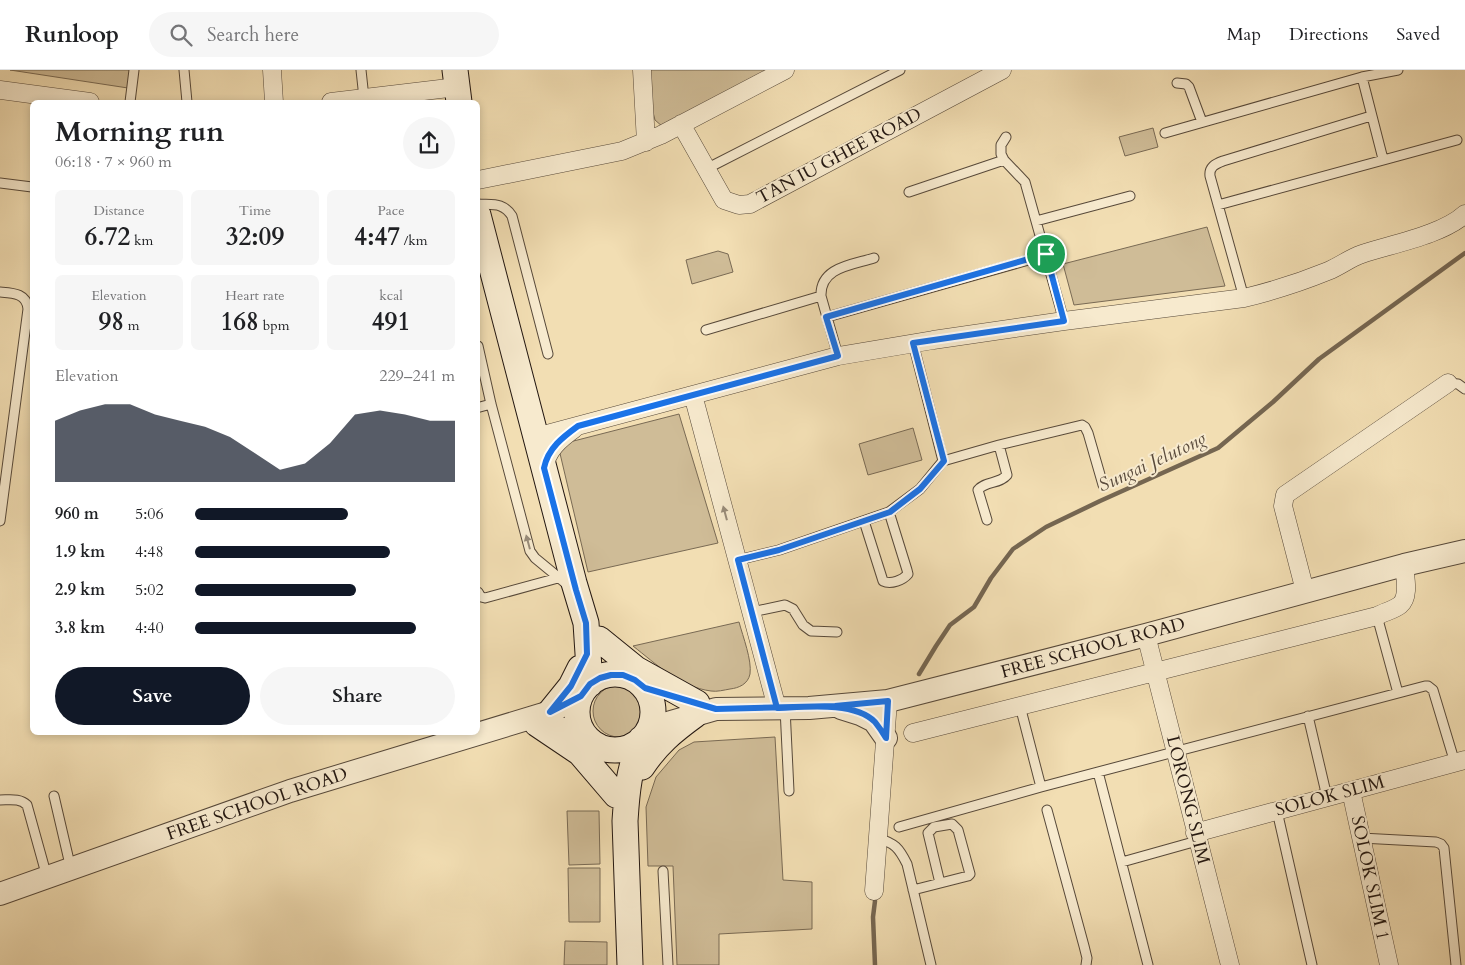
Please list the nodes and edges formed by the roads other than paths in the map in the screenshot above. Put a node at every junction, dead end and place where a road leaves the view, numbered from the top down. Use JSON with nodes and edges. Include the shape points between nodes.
{"nodes":[{"id":1,"x":134,"y":70,"type":"edge"},
{"id":2,"x":184,"y":70,"type":"edge"},
{"id":3,"x":272,"y":70,"type":"edge"},
{"id":4,"x":361,"y":70,"type":"edge"},
{"id":5,"x":642,"y":70,"type":"edge"},
{"id":6,"x":785,"y":70,"type":"edge"},
{"id":7,"x":900,"y":70,"type":"edge"},
{"id":8,"x":1002,"y":70,"type":"edge"},
{"id":9,"x":1398,"y":70,"type":"edge"},
{"id":10,"x":1362,"y":77,"type":"junction"},
{"id":11,"x":1178,"y":83,"type":"dead end"},
{"id":12,"x":457,"y":87,"type":"edge"},
{"id":13,"x":0,"y":90,"type":"edge"},
{"id":14,"x":364,"y":98,"type":"junction"},
{"id":15,"x":75,"y":100,"type":"edge"},
{"id":16,"x":130,"y":100,"type":"edge"},
{"id":17,"x":186,"y":100,"type":"edge"},
{"id":18,"x":274,"y":100,"type":"edge"},
{"id":19,"x":348,"y":100,"type":"edge"},
{"id":20,"x":1371,"y":116,"type":"junction"},
{"id":21,"x":1202,"y":122,"type":"junction"},
{"id":22,"x":682,"y":124,"type":"junction"},
{"id":23,"x":1165,"y":134,"type":"dead end"},
{"id":24,"x":1006,"y":137,"type":"dead end"},
{"id":25,"x":1457,"y":140,"type":"dead end"},
{"id":26,"x":646,"y":142,"type":"junction"},
{"id":27,"x":1383,"y":159,"type":"junction"},
{"id":28,"x":1004,"y":160,"type":"junction"},
{"id":29,"x":706,"y":169,"type":"junction"},
{"id":30,"x":480,"y":180,"type":"edge"},
{"id":31,"x":0,"y":183,"type":"edge"},
{"id":32,"x":30,"y":187,"type":"edge"},
{"id":33,"x":909,"y":192,"type":"dead end"},
{"id":34,"x":1130,"y":196,"type":"dead end"},
{"id":35,"x":480,"y":204,"type":"edge"},
{"id":36,"x":1218,"y":205,"type":"junction"},
{"id":37,"x":1465,"y":214,"type":"edge"},
{"id":38,"x":1036,"y":221,"type":"junction"},
{"id":39,"x":480,"y":234,"type":"edge"},
{"id":40,"x":1046,"y":254,"type":"junction"},
{"id":41,"x":874,"y":258,"type":"dead end"},
{"id":42,"x":0,"y":292,"type":"edge"},
{"id":43,"x":821,"y":296,"type":"junction"},
{"id":44,"x":1244,"y":298,"type":"junction"},
{"id":45,"x":826,"y":317,"type":"junction"},
{"id":46,"x":1064,"y":321,"type":"junction"},
{"id":47,"x":706,"y":330,"type":"dead end"},
{"id":48,"x":913,"y":343,"type":"junction"},
{"id":49,"x":548,"y":354,"type":"dead end"},
{"id":50,"x":480,"y":355,"type":"edge"},
{"id":51,"x":838,"y":356,"type":"junction"},
{"id":52,"x":1448,"y":383,"type":"joint"},
{"id":53,"x":1465,"y":389,"type":"edge"},
{"id":54,"x":693,"y":394,"type":"junction"},
{"id":55,"x":491,"y":404,"type":"junction"},
{"id":56,"x":480,"y":407,"type":"dead end"},
{"id":57,"x":578,"y":426,"type":"junction"},
{"id":58,"x":536,"y":437,"type":"junction"},
{"id":59,"x":999,"y":446,"type":"junction"},
{"id":60,"x":944,"y":461,"type":"junction"},
{"id":61,"x":544,"y":468,"type":"junction"},
{"id":62,"x":1103,"y":485,"type":"dead end"},
{"id":63,"x":890,"y":512,"type":"junction"},
{"id":64,"x":987,"y":520,"type":"dead end"},
{"id":65,"x":0,"y":521,"type":"edge"},
{"id":66,"x":864,"y":521,"type":"junction"},
{"id":67,"x":1465,"y":551,"type":"edge"},
{"id":68,"x":738,"y":560,"type":"junction"},
{"id":69,"x":1404,"y":565,"type":"junction"},
{"id":70,"x":567,"y":584,"type":"junction"},
{"id":71,"x":1305,"y":591,"type":"junction"},
{"id":72,"x":480,"y":597,"type":"edge"},
{"id":73,"x":752,"y":612,"type":"junction"},
{"id":74,"x":1377,"y":616,"type":"junction"},
{"id":75,"x":837,"y":632,"type":"dead end"},
{"id":76,"x":1146,"y":635,"type":"junction"},
{"id":77,"x":591,"y":639,"type":"junction"},
{"id":78,"x":1156,"y":673,"type":"junction"},
{"id":79,"x":623,"y":675,"type":"junction"},
{"id":80,"x":645,"y":688,"type":"junction"},
{"id":81,"x":586,"y":690,"type":"junction"},
{"id":82,"x":1398,"y":693,"type":"junction"},
{"id":83,"x":888,"y":701,"type":"junction"},
{"id":84,"x":835,"y":706,"type":"junction"},
{"id":85,"x":1020,"y":706,"type":"junction"},
{"id":86,"x":781,"y":708,"type":"junction"},
{"id":87,"x":703,"y":709,"type":"junction"},
{"id":88,"x":1308,"y":716,"type":"junction"},
{"id":89,"x":534,"y":719,"type":"junction"},
{"id":90,"x":646,"y":734,"type":"junction"},
{"id":91,"x":913,"y":734,"type":"dead end"},
{"id":92,"x":480,"y":735,"type":"edge"},
{"id":93,"x":480,"y":735,"type":"edge"},
{"id":94,"x":886,"y":738,"type":"junction"},
{"id":95,"x":590,"y":739,"type":"junction"},
{"id":96,"x":1176,"y":751,"type":"junction"},
{"id":97,"x":1460,"y":762,"type":"edge"},
{"id":98,"x":1098,"y":772,"type":"junction"},
{"id":99,"x":1041,"y":787,"type":"junction"},
{"id":100,"x":788,"y":791,"type":"dead end"},
{"id":101,"x":1351,"y":791,"type":"junction"},
{"id":102,"x":54,"y":796,"type":"dead end"},
{"id":103,"x":1326,"y":797,"type":"junction"},
{"id":104,"x":0,"y":800,"type":"edge"},
{"id":105,"x":622,"y":805,"type":"junction"},
{"id":106,"x":1046,"y":810,"type":"dead end"},
{"id":107,"x":1277,"y":811,"type":"junction"},
{"id":108,"x":899,"y":826,"type":"dead end"},
{"id":109,"x":1196,"y":836,"type":"junction"},
{"id":110,"x":877,"y":838,"type":"junction"},
{"id":111,"x":1361,"y":838,"type":"junction"},
{"id":112,"x":1122,"y":862,"type":"junction"},
{"id":113,"x":71,"y":869,"type":"junction"},
{"id":114,"x":663,"y":871,"type":"dead end"},
{"id":115,"x":47,"y":877,"type":"junction"},
{"id":116,"x":940,"y":883,"type":"junction"},
{"id":117,"x":913,"y":890,"type":"junction"},
{"id":118,"x":874,"y":891,"type":"dead end"},
{"id":119,"x":0,"y":894,"type":"edge"},
{"id":120,"x":630,"y":965,"type":"edge"},
{"id":121,"x":668,"y":965,"type":"edge"},
{"id":122,"x":931,"y":965,"type":"edge"},
{"id":123,"x":1086,"y":965,"type":"edge"},
{"id":124,"x":1148,"y":965,"type":"edge"},
{"id":125,"x":1230,"y":965,"type":"edge"},
{"id":126,"x":1312,"y":965,"type":"edge"},
{"id":127,"x":1389,"y":965,"type":"edge"},
{"id":128,"x":1456,"y":965,"type":"edge"}],
"edges":[{"from":1,"to":16,"type":"lane"},
{"from":2,"to":17,"type":"lane"},
{"from":3,"to":18,"type":"street"},
{"from":4,"to":14,"type":"lane"},
{"from":5,"to":26,"type":"street"},
{"from":6,"to":22,"type":"street"},
{"from":7,"to":29,"type":"lane"},
{"from":8,"to":29,"type":"street","name":"TAN IU GHEE ROAD","via":[[750,204],[739,205],[724,200]]},
{"from":9,"to":10,"type":"lane"},
{"from":10,"to":20,"type":"lane"},
{"from":10,"to":21,"type":"lane"},
{"from":11,"to":21,"type":"lane","via":[[1189,87]]},
{"from":12,"to":14,"type":"street"},
{"from":13,"to":15,"type":"street"},
{"from":14,"to":19,"type":"street"},
{"from":20,"to":27,"type":"lane"},
{"from":20,"to":36,"type":"lane","via":[[1213,165],[1210,176]]},
{"from":21,"to":23,"type":"lane"},
{"from":22,"to":26,"type":"street"},
{"from":22,"to":29,"type":"street","name":"TAN IU GHEE ROAD"},
{"from":24,"to":28,"type":"lane","via":[[1000,149]]},
{"from":25,"to":27,"type":"lane"},
{"from":26,"to":30,"type":"street","via":[[622,151]]},
{"from":27,"to":36,"type":"lane"},
{"from":28,"to":33,"type":"lane"},
{"from":28,"to":38,"type":"lane","via":[[1025,182]]},
{"from":31,"to":32,"type":"lane"},
{"from":34,"to":38,"type":"lane"},
{"from":35,"to":49,"type":"lane","via":[[500,205],[507,208],[512,216]]},
{"from":36,"to":44,"type":"lane"},
{"from":37,"to":44,"type":"street","via":[[1444,227],[1362,254],[1328,272]]},
{"from":38,"to":40,"type":"lane"},
{"from":39,"to":58,"type":"main road"},
{"from":40,"to":45,"type":"lane"},
{"from":40,"to":46,"type":"lane"},
{"from":41,"to":43,"type":"lane","via":[[830,272],[821,287]]},
{"from":42,"to":65,"type":"lane","via":[[22,296],[28,309]]},
{"from":43,"to":45,"type":"lane"},
{"from":43,"to":47,"type":"lane"},
{"from":44,"to":46,"type":"street"},
{"from":45,"to":51,"type":"lane"},
{"from":46,"to":48,"type":"street"},
{"from":48,"to":51,"type":"street"},
{"from":48,"to":60,"type":"lane"},
{"from":50,"to":55,"type":"lane"},
{"from":51,"to":54,"type":"street"},
{"from":52,"to":53,"type":"lane"},
{"from":52,"to":71,"type":"street","via":[[1285,495],[1283,506]]},
{"from":54,"to":57,"type":"street"},
{"from":68,"to":54,"type":"street","one_way":true},
{"from":55,"to":56,"type":"lane"},
{"from":70,"to":55,"type":"lane","one_way":true,"via":[[531,554]]},
{"from":57,"to":58,"type":"street"},
{"from":57,"to":61,"type":"street","via":[[557,442]]},
{"from":58,"to":61,"type":"main road"},
{"from":59,"to":60,"type":"lane"},
{"from":59,"to":62,"type":"lane","via":[[1082,425],[1088,433]]},
{"from":59,"to":64,"type":"lane","via":[[1007,475],[978,490]]},
{"from":60,"to":63,"type":"lane","via":[[920,489]]},
{"from":61,"to":70,"type":"main road"},
{"from":63,"to":66,"type":"lane"},
{"from":63,"to":66,"type":"lane","via":[[908,574],[890,583],[883,581]]},
{"from":66,"to":68,"type":"lane","via":[[779,550]]},
{"from":67,"to":69,"type":"street","name":"FREE SCHOOL ROAD"},
{"from":68,"to":73,"type":"street"},
{"from":69,"to":71,"type":"street","name":"FREE SCHOOL ROAD"},
{"from":69,"to":74,"type":"street","via":[[1405,598],[1400,605]]},
{"from":70,"to":72,"type":"lane"},
{"from":70,"to":77,"type":"main road"},
{"from":71,"to":76,"type":"street","name":"FREE SCHOOL ROAD"},
{"from":73,"to":75,"type":"lane","via":[[785,605],[794,609],[803,625],[811,631]]},
{"from":73,"to":86,"type":"street"},
{"from":74,"to":78,"type":"street"},
{"from":74,"to":82,"type":"lane"},
{"from":76,"to":78,"type":"street","name":"LORONG SLIM"},
{"from":76,"to":83,"type":"street","name":"FREE SCHOOL ROAD"},
{"from":77,"to":79,"type":"main road"},
{"from":77,"to":81,"type":"main road"},
{"from":77,"to":87,"type":"main road"},
{"from":77,"to":89,"type":"main road","via":[[571,686]]},
{"from":78,"to":85,"type":"street"},
{"from":78,"to":96,"type":"street","name":"LORONG SLIM"},
{"from":79,"to":80,"type":"main road"},
{"from":79,"to":81,"type":"main road","via":[[600,678]]},
{"from":80,"to":87,"type":"street","name":"FREE SCHOOL ROAD"},
{"from":80,"to":90,"type":"main road","via":[[653,707],[653,718]]},
{"from":81,"to":89,"type":"street","name":"FREE SCHOOL ROAD"},
{"from":81,"to":95,"type":"main road","via":[[578,708],[578,720]]},
{"from":82,"to":88,"type":"lane"},
{"from":82,"to":97,"type":"lane","via":[[1431,687]]},
{"from":83,"to":84,"type":"street","name":"FREE SCHOOL ROAD"},
{"from":83,"to":94,"type":"street"},
{"from":84,"to":86,"type":"street","name":"FREE SCHOOL ROAD"},
{"from":84,"to":94,"type":"street","via":[[874,721]]},
{"from":85,"to":91,"type":"street"},
{"from":85,"to":99,"type":"lane"},
{"from":86,"to":87,"type":"street","name":"FREE SCHOOL ROAD"},
{"from":86,"to":100,"type":"lane"},
{"from":87,"to":90,"type":"street","name":"FREE SCHOOL ROAD"},
{"from":87,"to":105,"type":"main road","via":[[666,736],[652,752]]},
{"from":88,"to":96,"type":"lane"},
{"from":88,"to":103,"type":"lane"},
{"from":89,"to":92,"type":"street","name":"FREE SCHOOL ROAD"},
{"from":89,"to":95,"type":"street","name":"FREE SCHOOL ROAD"},
{"from":89,"to":105,"type":"main road","via":[[580,754]]},
{"from":90,"to":95,"type":"main road","via":[[632,746],[620,750],[608,749]]},
{"from":90,"to":105,"type":"main road","via":[[630,772]]},
{"from":93,"to":113,"type":"street","name":"FREE SCHOOL ROAD","via":[[290,791]]},
{"from":94,"to":110,"type":"street"},
{"from":95,"to":105,"type":"main road","via":[[608,768]]},
{"from":96,"to":98,"type":"lane"},
{"from":96,"to":109,"type":"street","name":"LORONG SLIM"},
{"from":97,"to":101,"type":"street","name":"SOLOK SLIM"},
{"from":98,"to":99,"type":"lane"},
{"from":98,"to":112,"type":"lane"},
{"from":99,"to":108,"type":"lane"},
{"from":101,"to":103,"type":"street","name":"SOLOK SLIM"},
{"from":101,"to":111,"type":"street","name":"SOLOK SLIM 1"},
{"from":102,"to":113,"type":"lane"},
{"from":103,"to":107,"type":"street","name":"SOLOK SLIM"},
{"from":104,"to":115,"type":"lane","via":[[18,800],[27,805]]},
{"from":105,"to":120,"type":"main road"},
{"from":106,"to":123,"type":"lane","via":[[1084,946]]},
{"from":107,"to":109,"type":"street","name":"SOLOK SLIM"},
{"from":107,"to":126,"type":"lane"},
{"from":109,"to":112,"type":"lane"},
{"from":109,"to":125,"type":"street","name":"LORONG SLIM"},
{"from":110,"to":117,"type":"lane","via":[[891,842],[902,853]]},
{"from":110,"to":118,"type":"street"},
{"from":111,"to":127,"type":"street","name":"SOLOK SLIM 1"},
{"from":111,"to":128,"type":"lane","via":[[1442,844]]},
{"from":112,"to":124,"type":"lane"},
{"from":113,"to":115,"type":"street","name":"FREE SCHOOL ROAD"},
{"from":114,"to":121,"type":"lane"},
{"from":115,"to":119,"type":"street","name":"FREE SCHOOL ROAD"},
{"from":116,"to":116,"type":"lane","via":[[970,874],[958,830],[952,824],[934,827],[928,833]]},
{"from":116,"to":117,"type":"lane"},
{"from":117,"to":122,"type":"lane"}]}
